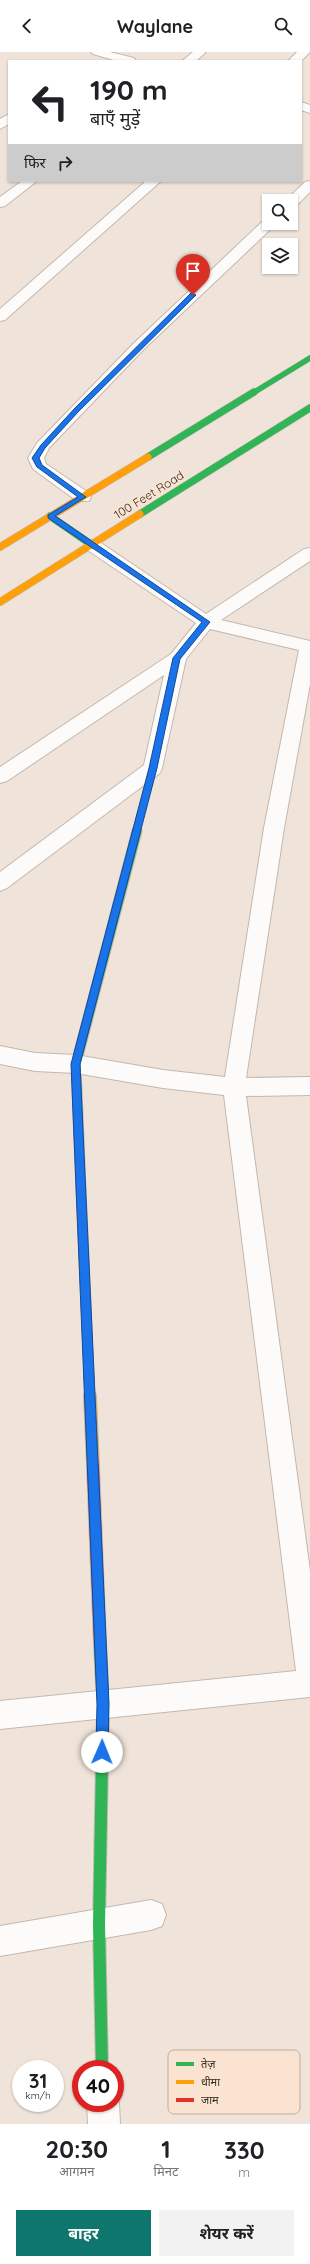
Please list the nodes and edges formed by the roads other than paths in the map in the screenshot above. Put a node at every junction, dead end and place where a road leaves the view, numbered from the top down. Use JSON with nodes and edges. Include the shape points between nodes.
{"nodes":[{"id":1,"x":98,"y":52,"type":"edge"},
{"id":2,"x":200,"y":52,"type":"edge"},
{"id":3,"x":304,"y":52,"type":"edge"},
{"id":4,"x":90,"y":60,"type":"edge"},
{"id":5,"x":126,"y":60,"type":"edge"},
{"id":6,"x":189,"y":60,"type":"edge"},
{"id":7,"x":295,"y":60,"type":"edge"},
{"id":8,"x":29,"y":182,"type":"edge"},
{"id":9,"x":153,"y":182,"type":"edge"},
{"id":10,"x":310,"y":185,"type":"edge"},
{"id":11,"x":298,"y":196,"type":"edge"},
{"id":12,"x":0,"y":204,"type":"edge"},
{"id":13,"x":262,"y":230,"type":"edge"},
{"id":14,"x":0,"y":317,"type":"edge"},
{"id":15,"x":310,"y":358,"type":"edge"},
{"id":16,"x":310,"y":408,"type":"edge"},
{"id":17,"x":83,"y":497,"type":"junction"},
{"id":18,"x":50,"y":516,"type":"junction"},
{"id":19,"x":92,"y":545,"type":"junction"},
{"id":20,"x":0,"y":547,"type":"edge"},
{"id":21,"x":310,"y":553,"type":"edge"},
{"id":22,"x":0,"y":602,"type":"edge"},
{"id":23,"x":206,"y":622,"type":"junction"},
{"id":24,"x":309,"y":647,"type":"edge"},
{"id":25,"x":177,"y":658,"type":"junction"},
{"id":26,"x":153,"y":768,"type":"junction"},
{"id":27,"x":0,"y":776,"type":"edge"},
{"id":28,"x":0,"y":884,"type":"edge"},
{"id":29,"x":0,"y":1055,"type":"edge"},
{"id":30,"x":76,"y":1064,"type":"junction"},
{"id":31,"x":310,"y":1086,"type":"edge"},
{"id":32,"x":234,"y":1087,"type":"junction"},
{"id":33,"x":310,"y":1674,"type":"edge"},
{"id":34,"x":310,"y":1683,"type":"edge"},
{"id":35,"x":103,"y":1704,"type":"junction"},
{"id":36,"x":0,"y":1715,"type":"edge"},
{"id":37,"x":150,"y":1915,"type":"dead end"},
{"id":38,"x":99,"y":1925,"type":"junction"},
{"id":39,"x":0,"y":1941,"type":"edge"},
{"id":40,"x":102,"y":2060,"type":"edge"},
{"id":41,"x":103,"y":2112,"type":"edge"},
{"id":42,"x":104,"y":2124,"type":"edge"}],
"edges":[{"from":1,"to":4,"type":"street"},
{"from":1,"to":5,"type":"street"},
{"from":2,"to":6,"type":"street"},
{"from":3,"to":7,"type":"street"},
{"from":8,"to":12,"type":"street"},
{"from":9,"to":14,"type":"street"},
{"from":10,"to":11,"type":"street"},
{"from":13,"to":17,"type":"street","via":[[138,348],[43,446],[36,458],[39,466]]},
{"from":15,"to":17,"type":"main road"},
{"from":16,"to":19,"type":"main road","name":"100 Feet Road"},
{"from":17,"to":18,"type":"main road"},
{"from":18,"to":19,"type":"main road"},
{"from":18,"to":20,"type":"main road"},
{"from":19,"to":22,"type":"main road","name":"100 Feet Road"},
{"from":19,"to":23,"type":"street"},
{"from":21,"to":23,"type":"street"},
{"from":23,"to":24,"type":"street"},
{"from":23,"to":25,"type":"street"},
{"from":24,"to":32,"type":"street","via":[[274,828]]},
{"from":25,"to":26,"type":"street"},
{"from":25,"to":27,"type":"street"},
{"from":26,"to":28,"type":"street"},
{"from":26,"to":30,"type":"main road"},
{"from":29,"to":30,"type":"street","via":[[35,1062]]},
{"from":30,"to":32,"type":"street","via":[[163,1079]]},
{"from":30,"to":35,"type":"main road"},
{"from":31,"to":32,"type":"street"},
{"from":32,"to":33,"type":"street"},
{"from":34,"to":35,"type":"street"},
{"from":35,"to":36,"type":"street"},
{"from":35,"to":38,"type":"main road"},
{"from":37,"to":38,"type":"street"},
{"from":38,"to":39,"type":"street"},
{"from":38,"to":40,"type":"main road"},
{"from":41,"to":42,"type":"street"}]}
